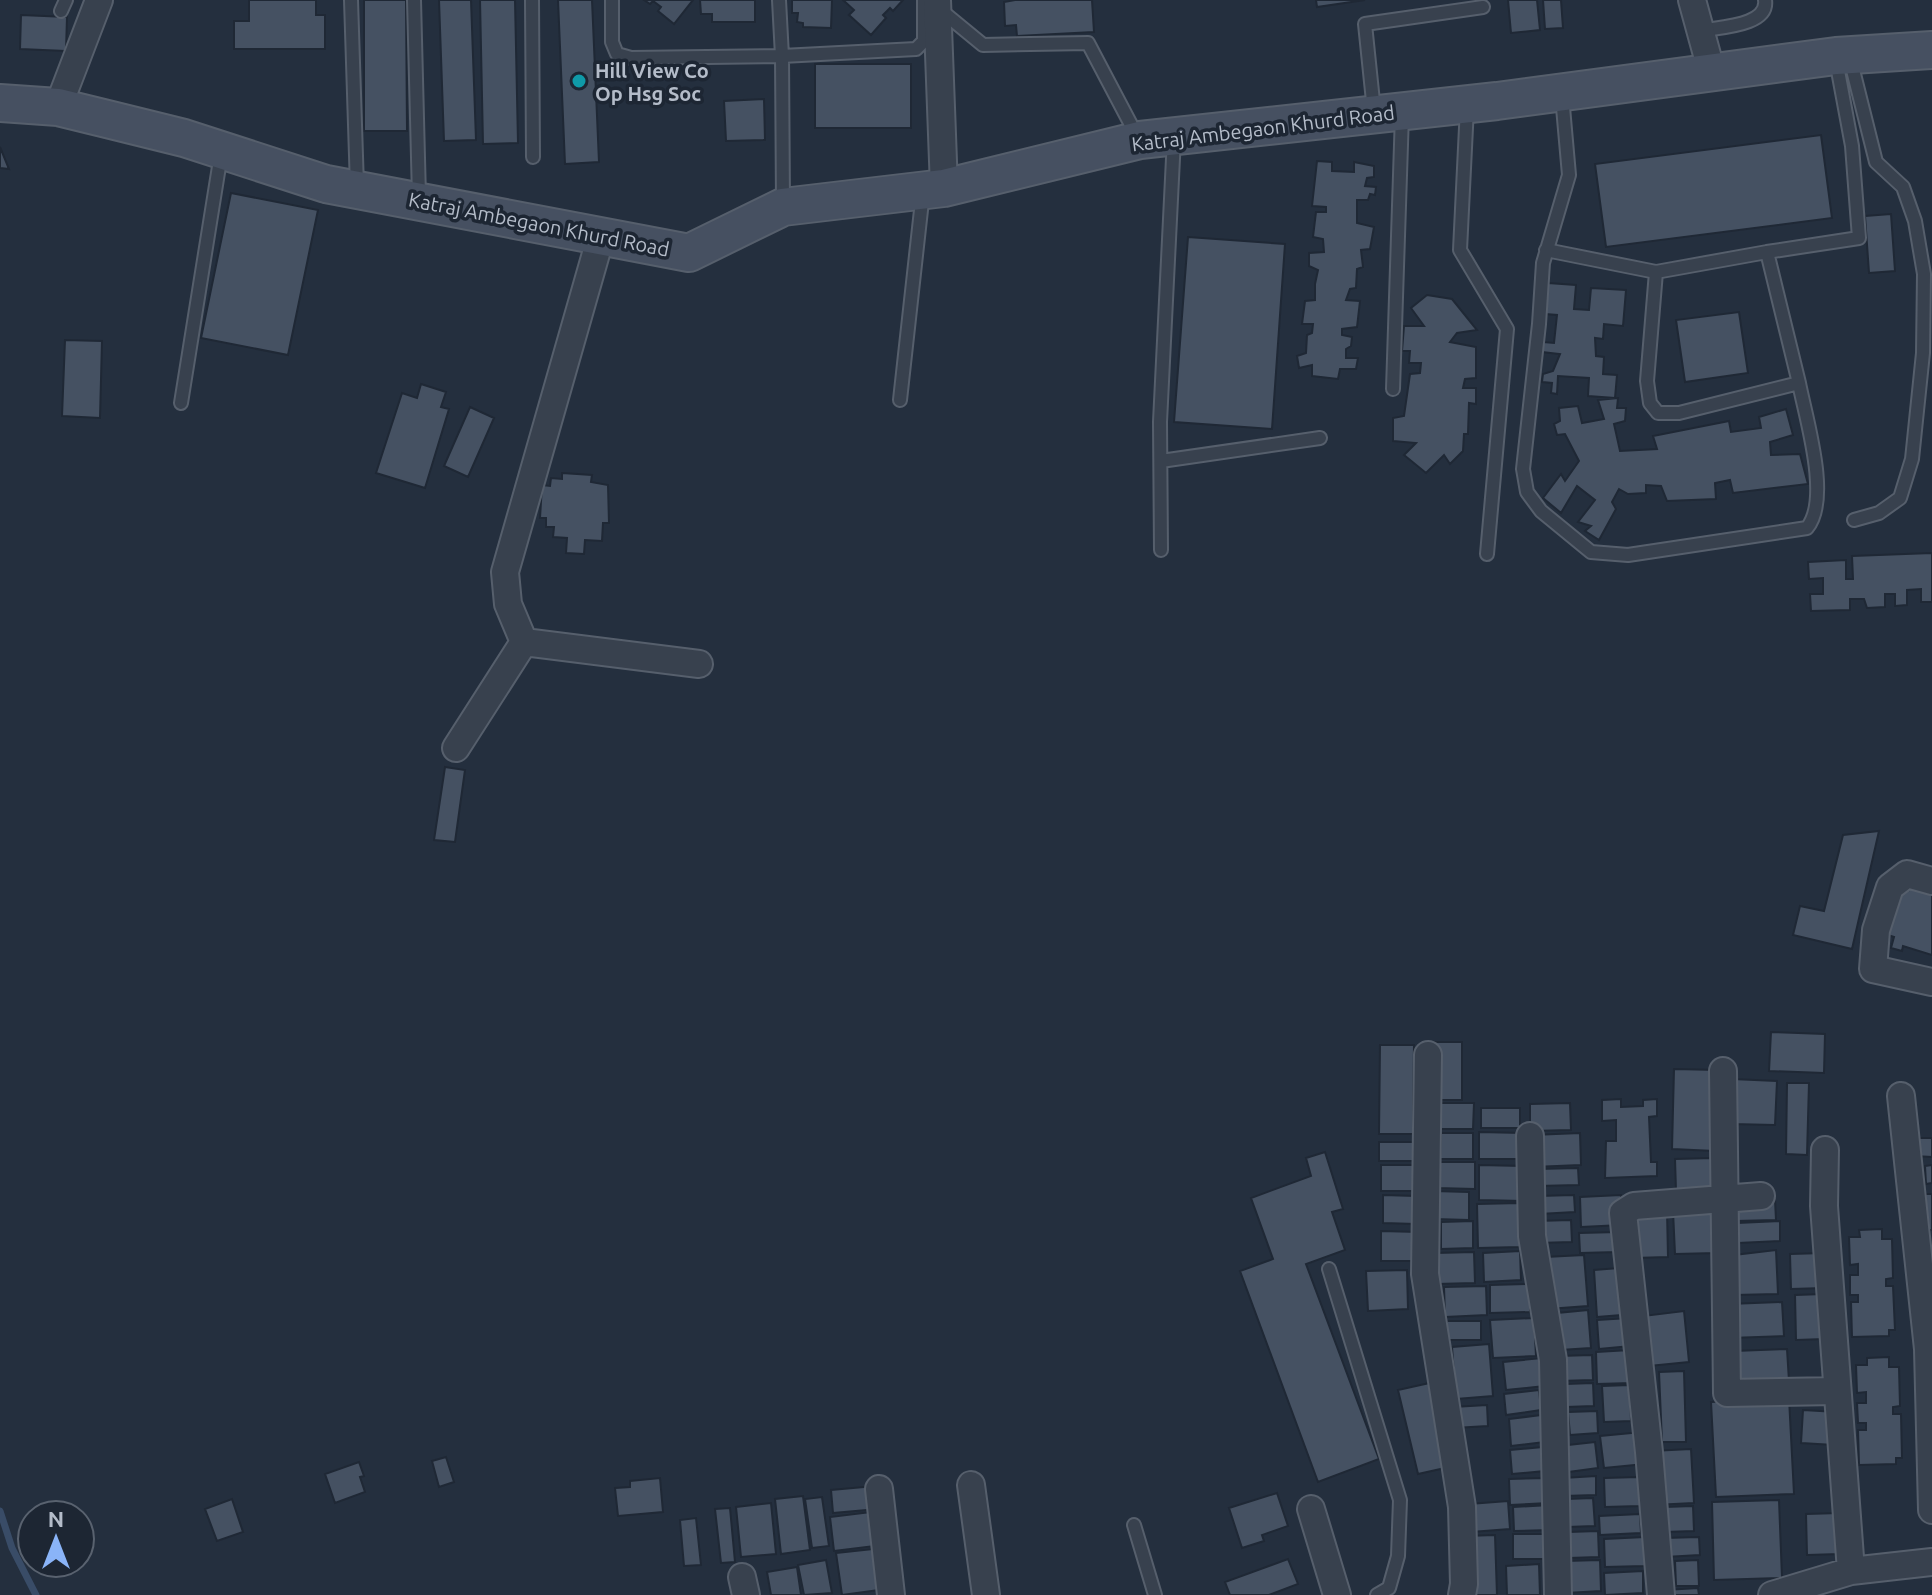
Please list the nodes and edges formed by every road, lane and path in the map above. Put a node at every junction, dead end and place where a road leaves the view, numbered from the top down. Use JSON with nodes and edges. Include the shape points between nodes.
{"nodes":[{"id":1,"x":99,"y":0,"type":"edge"},
{"id":2,"x":351,"y":0,"type":"edge"},
{"id":3,"x":414,"y":0,"type":"edge"},
{"id":4,"x":532,"y":0,"type":"edge"},
{"id":5,"x":612,"y":0,"type":"edge"},
{"id":6,"x":779,"y":0,"type":"edge"},
{"id":7,"x":1692,"y":0,"type":"edge"},
{"id":8,"x":1765,"y":0,"type":"edge"},
{"id":9,"x":932,"y":2,"type":"edge"},
{"id":10,"x":1483,"y":7,"type":"dead end"},
{"id":11,"x":1700,"y":31,"type":"junction"},
{"id":12,"x":1932,"y":50,"type":"edge"},
{"id":13,"x":782,"y":56,"type":"junction"},
{"id":14,"x":1843,"y":56,"type":"junction"},
{"id":15,"x":1712,"y":73,"type":"junction"},
{"id":16,"x":1562,"y":92,"type":"junction"},
{"id":17,"x":0,"y":103,"type":"edge"},
{"id":18,"x":1468,"y":104,"type":"junction"},
{"id":19,"x":58,"y":107,"type":"junction"},
{"id":20,"x":1388,"y":113,"type":"junction"},
{"id":21,"x":1157,"y":138,"type":"junction"},
{"id":22,"x":222,"y":150,"type":"junction"},
{"id":23,"x":533,"y":157,"type":"dead end"},
{"id":24,"x":357,"y":190,"type":"junction"},
{"id":25,"x":934,"y":190,"type":"junction"},
{"id":26,"x":419,"y":201,"type":"junction"},
{"id":27,"x":783,"y":207,"type":"junction"},
{"id":28,"x":601,"y":236,"type":"junction"},
{"id":29,"x":1546,"y":250,"type":"junction"},
{"id":30,"x":1767,"y":252,"type":"junction"},
{"id":31,"x":1656,"y":272,"type":"junction"},
{"id":32,"x":1799,"y":383,"type":"junction"},
{"id":33,"x":1393,"y":389,"type":"dead end"},
{"id":34,"x":900,"y":400,"type":"dead end"},
{"id":35,"x":181,"y":403,"type":"dead end"},
{"id":36,"x":1320,"y":438,"type":"dead end"},
{"id":37,"x":1161,"y":461,"type":"junction"},
{"id":38,"x":1854,"y":520,"type":"dead end"},
{"id":39,"x":1161,"y":550,"type":"dead end"},
{"id":40,"x":1487,"y":554,"type":"dead end"},
{"id":41,"x":524,"y":642,"type":"junction"},
{"id":42,"x":699,"y":664,"type":"dead end"},
{"id":43,"x":456,"y":748,"type":"dead end"},
{"id":44,"x":1932,"y":881,"type":"edge"},
{"id":45,"x":1932,"y":982,"type":"edge"},
{"id":46,"x":1428,"y":1055,"type":"dead end"},
{"id":47,"x":1723,"y":1071,"type":"dead end"},
{"id":48,"x":1901,"y":1096,"type":"dead end"},
{"id":49,"x":1530,"y":1136,"type":"dead end"},
{"id":50,"x":1825,"y":1150,"type":"dead end"},
{"id":51,"x":1761,"y":1196,"type":"dead end"},
{"id":52,"x":1723,"y":1198,"type":"junction"},
{"id":53,"x":1329,"y":1269,"type":"dead end"},
{"id":54,"x":1837,"y":1391,"type":"junction"},
{"id":55,"x":971,"y":1485,"type":"dead end"},
{"id":56,"x":879,"y":1489,"type":"dead end"},
{"id":57,"x":1311,"y":1509,"type":"dead end"},
{"id":58,"x":1932,"y":1510,"type":"edge"},
{"id":59,"x":1134,"y":1525,"type":"dead end"},
{"id":60,"x":1932,"y":1562,"type":"edge"},
{"id":61,"x":1851,"y":1571,"type":"junction"},
{"id":62,"x":891,"y":1595,"type":"edge"},
{"id":63,"x":986,"y":1595,"type":"edge"},
{"id":64,"x":1155,"y":1595,"type":"edge"},
{"id":65,"x":1337,"y":1595,"type":"edge"},
{"id":66,"x":1377,"y":1595,"type":"edge"},
{"id":67,"x":1462,"y":1595,"type":"edge"},
{"id":68,"x":1558,"y":1595,"type":"edge"},
{"id":69,"x":1661,"y":1595,"type":"edge"},
{"id":70,"x":1772,"y":1595,"type":"edge"}],
"edges":[{"from":1,"to":19,"type":"street"},
{"from":2,"to":24,"type":"lane"},
{"from":3,"to":26,"type":"lane"},
{"from":4,"to":23,"type":"lane"},
{"from":5,"to":13,"type":"lane","via":[[617,54]]},
{"from":6,"to":13,"type":"lane"},
{"from":7,"to":11,"type":"street"},
{"from":8,"to":11,"type":"lane","via":[[1762,14],[1754,20]]},
{"from":9,"to":13,"type":"lane","via":[[924,41],[916,49]]},
{"from":9,"to":21,"type":"lane","via":[[983,45],[1088,43],[1121,109]]},
{"from":9,"to":25,"type":"street"},
{"from":10,"to":20,"type":"lane","via":[[1365,24]]},
{"from":11,"to":15,"type":"street"},
{"from":12,"to":14,"type":"street","name":"Katraj Ambegaon Khurd Road"},
{"from":13,"to":27,"type":"lane"},
{"from":14,"to":15,"type":"street","name":"Katraj Ambegaon Khurd Road"},
{"from":14,"to":30,"type":"lane","via":[[1859,238]]},
{"from":14,"to":38,"type":"lane","via":[[1876,162],[1903,187],[1924,274],[1923,353],[1912,459],[1900,498],[1879,513]]},
{"from":15,"to":16,"type":"street","name":"Katraj Ambegaon Khurd Road"},
{"from":16,"to":18,"type":"street","name":"Katraj Ambegaon Khurd Road"},
{"from":16,"to":29,"type":"lane","via":[[1569,175]]},
{"from":17,"to":19,"type":"street","name":"Katraj Ambegaon Khurd Road"},
{"from":18,"to":20,"type":"street","name":"Katraj Ambegaon Khurd Road"},
{"from":18,"to":40,"type":"lane","via":[[1460,250],[1507,329]]},
{"from":19,"to":22,"type":"street","name":"Katraj Ambegaon Khurd Road"},
{"from":20,"to":21,"type":"street","name":"Katraj Ambegaon Khurd Road"},
{"from":20,"to":33,"type":"lane"},
{"from":21,"to":25,"type":"street","name":"Katraj Ambegaon Khurd Road"},
{"from":21,"to":37,"type":"lane"},
{"from":22,"to":24,"type":"street","name":"Katraj Ambegaon Khurd Road"},
{"from":22,"to":35,"type":"lane"},
{"from":24,"to":26,"type":"street","name":"Katraj Ambegaon Khurd Road"},
{"from":25,"to":27,"type":"street","name":"Katraj Ambegaon Khurd Road"},
{"from":25,"to":34,"type":"lane"},
{"from":26,"to":28,"type":"street","name":"Katraj Ambegaon Khurd Road"},
{"from":27,"to":28,"type":"street","name":"Katraj Ambegaon Khurd Road","via":[[689,253]]},
{"from":28,"to":41,"type":"street","via":[[505,572],[508,604]]},
{"from":29,"to":31,"type":"lane"},
{"from":29,"to":32,"type":"lane","via":[[1523,469],[1527,492],[1541,511],[1591,552],[1628,555],[1807,528],[1819,491]]},
{"from":30,"to":31,"type":"lane"},
{"from":30,"to":32,"type":"lane"},
{"from":31,"to":32,"type":"lane","via":[[1647,381],[1650,403],[1658,413],[1679,413]]},
{"from":36,"to":37,"type":"lane"},
{"from":37,"to":39,"type":"lane"},
{"from":41,"to":42,"type":"street"},
{"from":41,"to":43,"type":"street"},
{"from":44,"to":45,"type":"street","via":[[1907,874],[1890,887],[1876,930],[1873,969]]},
{"from":46,"to":67,"type":"street","via":[[1425,1274],[1462,1507]]},
{"from":47,"to":52,"type":"street"},
{"from":48,"to":58,"type":"street","via":[[1928,1349]]},
{"from":49,"to":68,"type":"street","via":[[1532,1236],[1553,1360]]},
{"from":50,"to":54,"type":"street"},
{"from":51,"to":52,"type":"street"},
{"from":52,"to":54,"type":"street","via":[[1727,1393]]},
{"from":52,"to":69,"type":"street","via":[[1634,1206],[1623,1213]]},
{"from":53,"to":66,"type":"lane","via":[[1400,1500],[1398,1556],[1389,1588]]},
{"from":54,"to":61,"type":"street"},
{"from":55,"to":63,"type":"street"},
{"from":56,"to":62,"type":"street"},
{"from":57,"to":65,"type":"street"},
{"from":59,"to":64,"type":"lane"},
{"from":60,"to":61,"type":"street"},
{"from":61,"to":70,"type":"street"}]}
